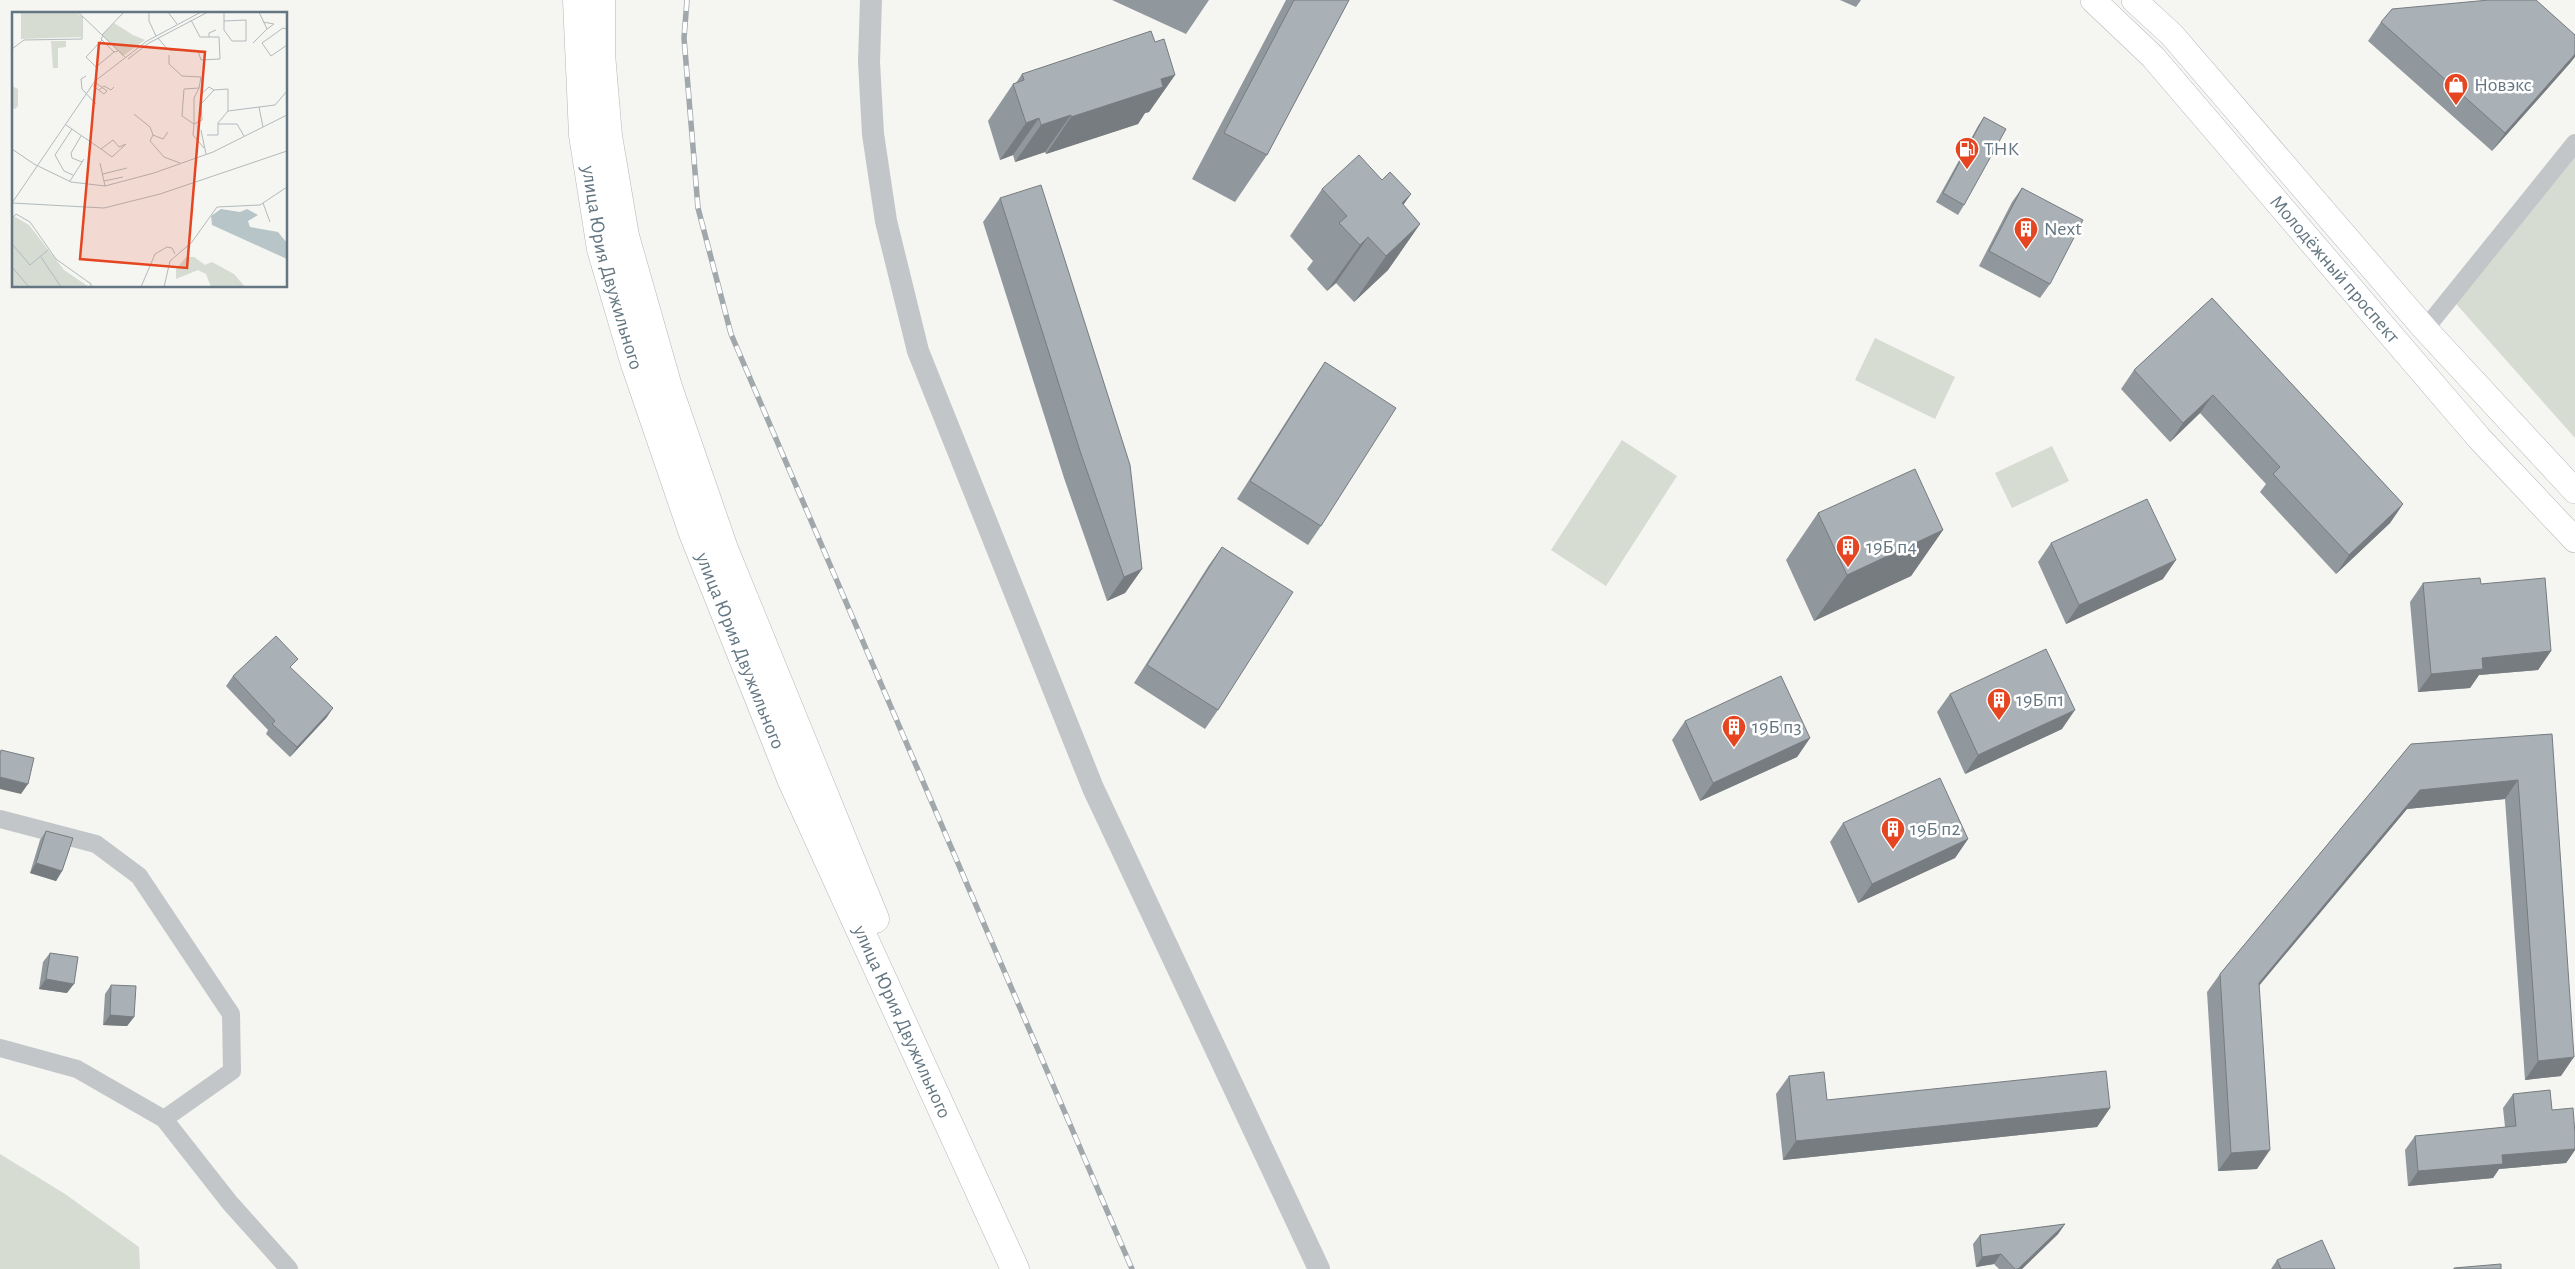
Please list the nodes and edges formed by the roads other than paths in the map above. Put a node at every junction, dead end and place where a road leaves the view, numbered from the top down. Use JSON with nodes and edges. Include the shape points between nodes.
{"nodes":[{"id":1,"x":577,"y":0,"type":"edge"},
{"id":2,"x":601,"y":0,"type":"edge"},
{"id":3,"x":871,"y":0,"type":"edge"},
{"id":4,"x":2093,"y":0,"type":"edge"},
{"id":5,"x":2134,"y":0,"type":"edge"},
{"id":6,"x":2575,"y":143,"type":"edge"},
{"id":7,"x":2425,"y":330,"type":"junction"},
{"id":8,"x":2575,"y":491,"type":"edge"},
{"id":9,"x":2575,"y":540,"type":"edge"},
{"id":10,"x":0,"y":819,"type":"edge"},
{"id":11,"x":0,"y":1048,"type":"edge"},
{"id":12,"x":164,"y":1119,"type":"junction"},
{"id":13,"x":289,"y":1269,"type":"edge"},
{"id":14,"x":1015,"y":1269,"type":"edge"},
{"id":15,"x":1034,"y":1269,"type":"edge"},
{"id":16,"x":1319,"y":1269,"type":"edge"}],
"edges":[{"from":1,"to":14,"type":"main road","name":"улица Юрия Двужильного","via":[[583,135],[602,249],[638,373],[693,533],[792,781]]},
{"from":2,"to":15,"type":"main road","name":"улица Юрия Двужильного","via":[[601,54],[608,136],[625,236],[674,405],[724,549],[852,864]]},
{"from":3,"to":16,"type":"street","via":[[868,62],[873,134],[886,221],[918,351],[1092,788]]},
{"from":4,"to":9,"type":"main road","name":"Молодёжный проспект","via":[[2152,57],[2479,438]]},
{"from":5,"to":7,"type":"main road","name":"Молодёжный проспект","via":[[2172,35]]},
{"from":6,"to":7,"type":"street"},
{"from":7,"to":8,"type":"main road","name":"Молодёжный проспект"},
{"from":10,"to":12,"type":"street","via":[[96,844],[139,876],[231,1014],[232,1071]]},
{"from":11,"to":12,"type":"street","via":[[77,1069]]},
{"from":12,"to":13,"type":"street","via":[[230,1203]]}]}
